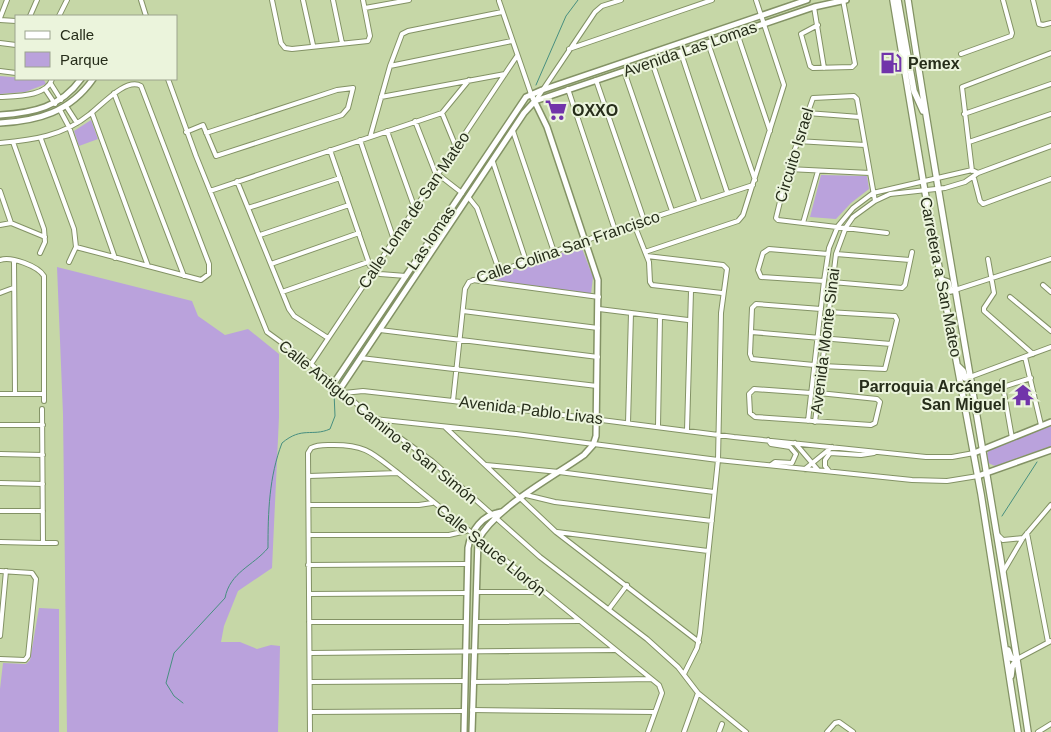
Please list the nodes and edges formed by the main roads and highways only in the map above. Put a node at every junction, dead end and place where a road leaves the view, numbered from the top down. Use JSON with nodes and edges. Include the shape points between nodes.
{"nodes":[{"id":1,"x":893,"y":0,"type":"edge"},
{"id":2,"x":898,"y":0,"type":"edge"},
{"id":3,"x":908,"y":0,"type":"edge"},
{"id":4,"x":925,"y":115,"type":"junction"},
{"id":5,"x":942,"y":280,"type":"junction"},
{"id":6,"x":955,"y":290,"type":"junction"},
{"id":7,"x":958,"y":366,"type":"junction"},
{"id":8,"x":970,"y":377,"type":"junction"},
{"id":9,"x":1004,"y":636,"type":"junction"},
{"id":10,"x":1017,"y":659,"type":"junction"},
{"id":11,"x":1013,"y":701,"type":"junction"},
{"id":12,"x":1018,"y":732,"type":"edge"},
{"id":13,"x":1028,"y":732,"type":"edge"}],
"edges":[{"from":1,"to":5,"type":"main road","name":"Carretera a San Mateo"},
{"from":2,"to":4,"type":"main road","via":[[914,91]]},
{"from":3,"to":4,"type":"main road","name":"Carretera a San Mateo"},
{"from":4,"to":6,"type":"main road","name":"Carretera a San Mateo"},
{"from":5,"to":6,"type":"main road","via":[[948,282],[950,291]]},
{"from":5,"to":7,"type":"main road","name":"Carretera a San Mateo"},
{"from":6,"to":8,"type":"main road","name":"Carretera a San Mateo"},
{"from":7,"to":8,"type":"main road","via":[[966,378]]},
{"from":7,"to":9,"type":"main road","name":"Carretera a San Mateo"},
{"from":8,"to":10,"type":"main road","name":"Carretera a San Mateo"},
{"from":9,"to":10,"type":"main road","via":[[1010,657]]},
{"from":9,"to":11,"type":"main road","name":"Carretera a San Mateo"},
{"from":10,"to":11,"type":"main road","via":[[1012,671]]},
{"from":10,"to":13,"type":"main road","name":"Carretera a San Mateo"},
{"from":11,"to":12,"type":"main road","name":"Carretera a San Mateo"}]}
